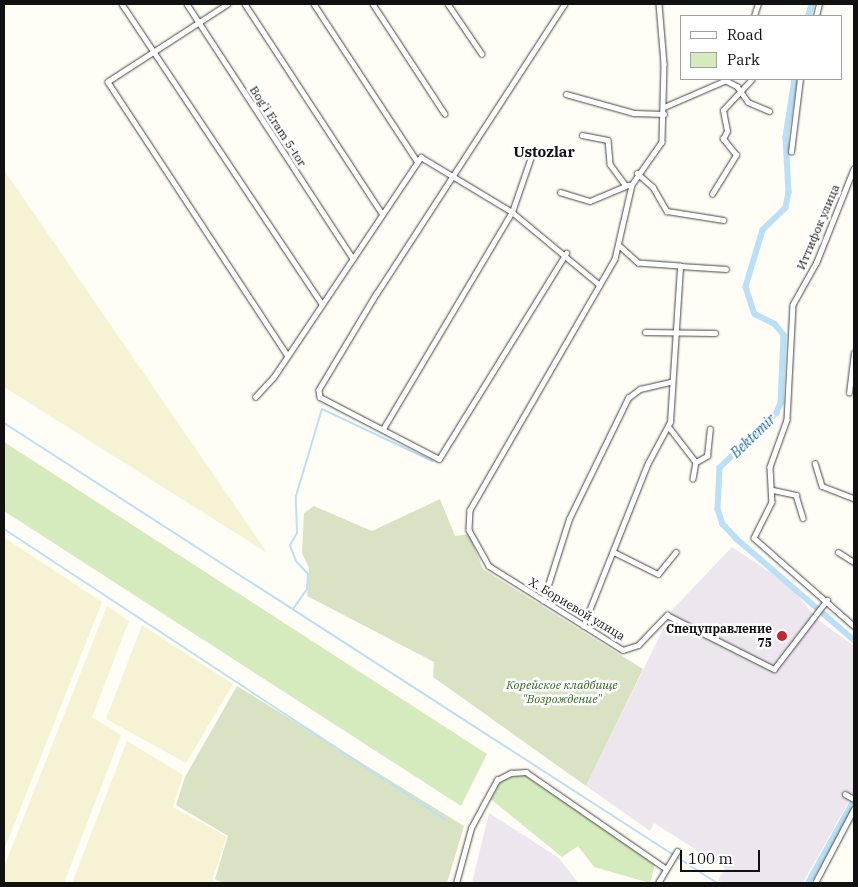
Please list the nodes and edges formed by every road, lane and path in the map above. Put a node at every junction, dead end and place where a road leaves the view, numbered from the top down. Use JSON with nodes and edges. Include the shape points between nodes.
{"nodes":[{"id":1,"x":122,"y":4,"type":"edge"},
{"id":2,"x":187,"y":4,"type":"edge"},
{"id":3,"x":228,"y":4,"type":"edge"},
{"id":4,"x":245,"y":4,"type":"edge"},
{"id":5,"x":314,"y":4,"type":"edge"},
{"id":6,"x":373,"y":4,"type":"edge"},
{"id":7,"x":449,"y":4,"type":"edge"},
{"id":8,"x":565,"y":4,"type":"edge"},
{"id":9,"x":659,"y":4,"type":"edge"},
{"id":10,"x":199,"y":22,"type":"junction"},
{"id":11,"x":154,"y":52,"type":"junction"},
{"id":12,"x":482,"y":54,"type":"dead end"},
{"id":13,"x":723,"y":80,"type":"edge"},
{"id":14,"x":751,"y":80,"type":"edge"},
{"id":15,"x":800,"y":80,"type":"edge"},
{"id":16,"x":566,"y":94,"type":"dead end"},
{"id":17,"x":740,"y":94,"type":"junction"},
{"id":18,"x":664,"y":107,"type":"junction"},
{"id":19,"x":769,"y":111,"type":"dead end"},
{"id":20,"x":445,"y":114,"type":"dead end"},
{"id":21,"x":664,"y":114,"type":"junction"},
{"id":22,"x":582,"y":135,"type":"dead end"},
{"id":23,"x":533,"y":151,"type":"dead end"},
{"id":24,"x":791,"y":152,"type":"dead end"},
{"id":25,"x":416,"y":159,"type":"junction"},
{"id":26,"x":854,"y":169,"type":"edge"},
{"id":27,"x":637,"y":173,"type":"junction"},
{"id":28,"x":452,"y":178,"type":"junction"},
{"id":29,"x":625,"y":185,"type":"junction"},
{"id":30,"x":632,"y":185,"type":"junction"},
{"id":31,"x":560,"y":192,"type":"dead end"},
{"id":32,"x":712,"y":194,"type":"dead end"},
{"id":33,"x":512,"y":212,"type":"junction"},
{"id":34,"x":382,"y":213,"type":"junction"},
{"id":35,"x":723,"y":220,"type":"dead end"},
{"id":36,"x":620,"y":247,"type":"junction"},
{"id":37,"x":566,"y":253,"type":"junction"},
{"id":38,"x":353,"y":259,"type":"junction"},
{"id":39,"x":680,"y":266,"type":"junction"},
{"id":40,"x":726,"y":269,"type":"dead end"},
{"id":41,"x":600,"y":285,"type":"junction"},
{"id":42,"x":322,"y":304,"type":"junction"},
{"id":43,"x":675,"y":330,"type":"junction"},
{"id":44,"x":645,"y":332,"type":"dead end"},
{"id":45,"x":715,"y":333,"type":"dead end"},
{"id":46,"x":854,"y":353,"type":"edge"},
{"id":47,"x":287,"y":355,"type":"junction"},
{"id":48,"x":671,"y":382,"type":"junction"},
{"id":49,"x":850,"y":394,"type":"dead end"},
{"id":50,"x":255,"y":397,"type":"dead end"},
{"id":51,"x":669,"y":427,"type":"junction"},
{"id":52,"x":383,"y":428,"type":"junction"},
{"id":53,"x":710,"y":428,"type":"dead end"},
{"id":54,"x":696,"y":462,"type":"junction"},
{"id":55,"x":815,"y":463,"type":"dead end"},
{"id":56,"x":692,"y":480,"type":"dead end"},
{"id":57,"x":773,"y":490,"type":"junction"},
{"id":58,"x":854,"y":498,"type":"edge"},
{"id":59,"x":803,"y":518,"type":"dead end"},
{"id":60,"x":614,"y":552,"type":"junction"},
{"id":61,"x":676,"y":552,"type":"dead end"},
{"id":62,"x":838,"y":552,"type":"dead end"},
{"id":63,"x":854,"y":562,"type":"edge"},
{"id":64,"x":543,"y":600,"type":"junction"},
{"id":65,"x":827,"y":600,"type":"junction"},
{"id":66,"x":583,"y":626,"type":"junction"},
{"id":67,"x":854,"y":626,"type":"edge"},
{"id":68,"x":845,"y":794,"type":"dead end"},
{"id":69,"x":854,"y":799,"type":"edge"},
{"id":70,"x":854,"y":809,"type":"edge"},
{"id":71,"x":677,"y":851,"type":"dead end"},
{"id":72,"x":665,"y":868,"type":"junction"},
{"id":73,"x":816,"y":882,"type":"dead end"},
{"id":74,"x":456,"y":883,"type":"edge"},
{"id":75,"x":658,"y":883,"type":"edge"}],
"edges":[{"from":1,"to":11,"type":"street"},
{"from":2,"to":10,"type":"street","name":"Bog'i Eram 5-tor"},
{"from":3,"to":10,"type":"street"},
{"from":4,"to":34,"type":"street"},
{"from":5,"to":25,"type":"street"},
{"from":6,"to":20,"type":"street"},
{"from":7,"to":12,"type":"street"},
{"from":8,"to":28,"type":"street"},
{"from":9,"to":18,"type":"street"},
{"from":10,"to":11,"type":"street"},
{"from":10,"to":38,"type":"street","name":"Bog'i Eram 5-tor"},
{"from":11,"to":42,"type":"street"},
{"from":11,"to":47,"type":"street","via":[[108,82]]},
{"from":13,"to":17,"type":"street","via":[[732,82]]},
{"from":13,"to":18,"type":"street"},
{"from":14,"to":17,"type":"street"},
{"from":15,"to":24,"type":"street"},
{"from":16,"to":21,"type":"street","via":[[634,113]]},
{"from":17,"to":19,"type":"street"},
{"from":17,"to":32,"type":"street","via":[[722,114],[727,131],[723,139],[736,154]]},
{"from":18,"to":21,"type":"street"},
{"from":21,"to":27,"type":"street","via":[[662,142]]},
{"from":22,"to":29,"type":"street","via":[[608,140],[610,164]]},
{"from":23,"to":33,"type":"street"},
{"from":25,"to":28,"type":"street","via":[[420,157]]},
{"from":25,"to":34,"type":"street"},
{"from":26,"to":57,"type":"street","name":"Иттифок улица","via":[[817,262],[793,305],[787,420],[770,467]]},
{"from":27,"to":30,"type":"street"},
{"from":27,"to":35,"type":"street","via":[[653,187],[666,211]]},
{"from":28,"to":33,"type":"street"},
{"from":28,"to":52,"type":"street","via":[[319,390],[322,400]]},
{"from":29,"to":30,"type":"street"},
{"from":29,"to":31,"type":"street","via":[[590,201]]},
{"from":30,"to":36,"type":"street"},
{"from":33,"to":37,"type":"street"},
{"from":33,"to":52,"type":"street"},
{"from":34,"to":38,"type":"street"},
{"from":36,"to":39,"type":"street","via":[[638,263]]},
{"from":36,"to":41,"type":"street"},
{"from":37,"to":41,"type":"street"},
{"from":37,"to":52,"type":"street","via":[[439,460]]},
{"from":38,"to":42,"type":"street"},
{"from":39,"to":40,"type":"street"},
{"from":39,"to":43,"type":"street"},
{"from":41,"to":64,"type":"street","name":"Х. Бориевой улица","via":[[467,515],[485,562]]},
{"from":42,"to":47,"type":"street"},
{"from":43,"to":44,"type":"street"},
{"from":43,"to":45,"type":"street"},
{"from":43,"to":48,"type":"street"},
{"from":46,"to":49,"type":"street"},
{"from":47,"to":50,"type":"street"},
{"from":48,"to":51,"type":"street"},
{"from":48,"to":64,"type":"street","via":[[640,389],[628,398],[568,519]]},
{"from":51,"to":54,"type":"street"},
{"from":51,"to":60,"type":"street","via":[[648,463]]},
{"from":53,"to":54,"type":"street","via":[[707,456]]},
{"from":54,"to":56,"type":"street"},
{"from":55,"to":58,"type":"street","via":[[822,486]]},
{"from":57,"to":59,"type":"street","via":[[796,495]]},
{"from":57,"to":65,"type":"street","name":"Иттифок улица","via":[[754,541],[798,572]]},
{"from":60,"to":61,"type":"street","via":[[658,574]]},
{"from":60,"to":66,"type":"street"},
{"from":62,"to":63,"type":"street"},
{"from":64,"to":66,"type":"street","name":"Х. Бориевой улица"},
{"from":65,"to":66,"type":"street","name":"Х. Бориевой улица","via":[[774,669],[667,615],[638,645],[623,650]]},
{"from":65,"to":67,"type":"street","name":"Иттифок улица"},
{"from":68,"to":69,"type":"street"},
{"from":70,"to":73,"type":"street"},
{"from":71,"to":72,"type":"street"},
{"from":72,"to":74,"type":"street","via":[[526,772],[511,773],[497,780],[471,828]]},
{"from":72,"to":75,"type":"street"}]}
